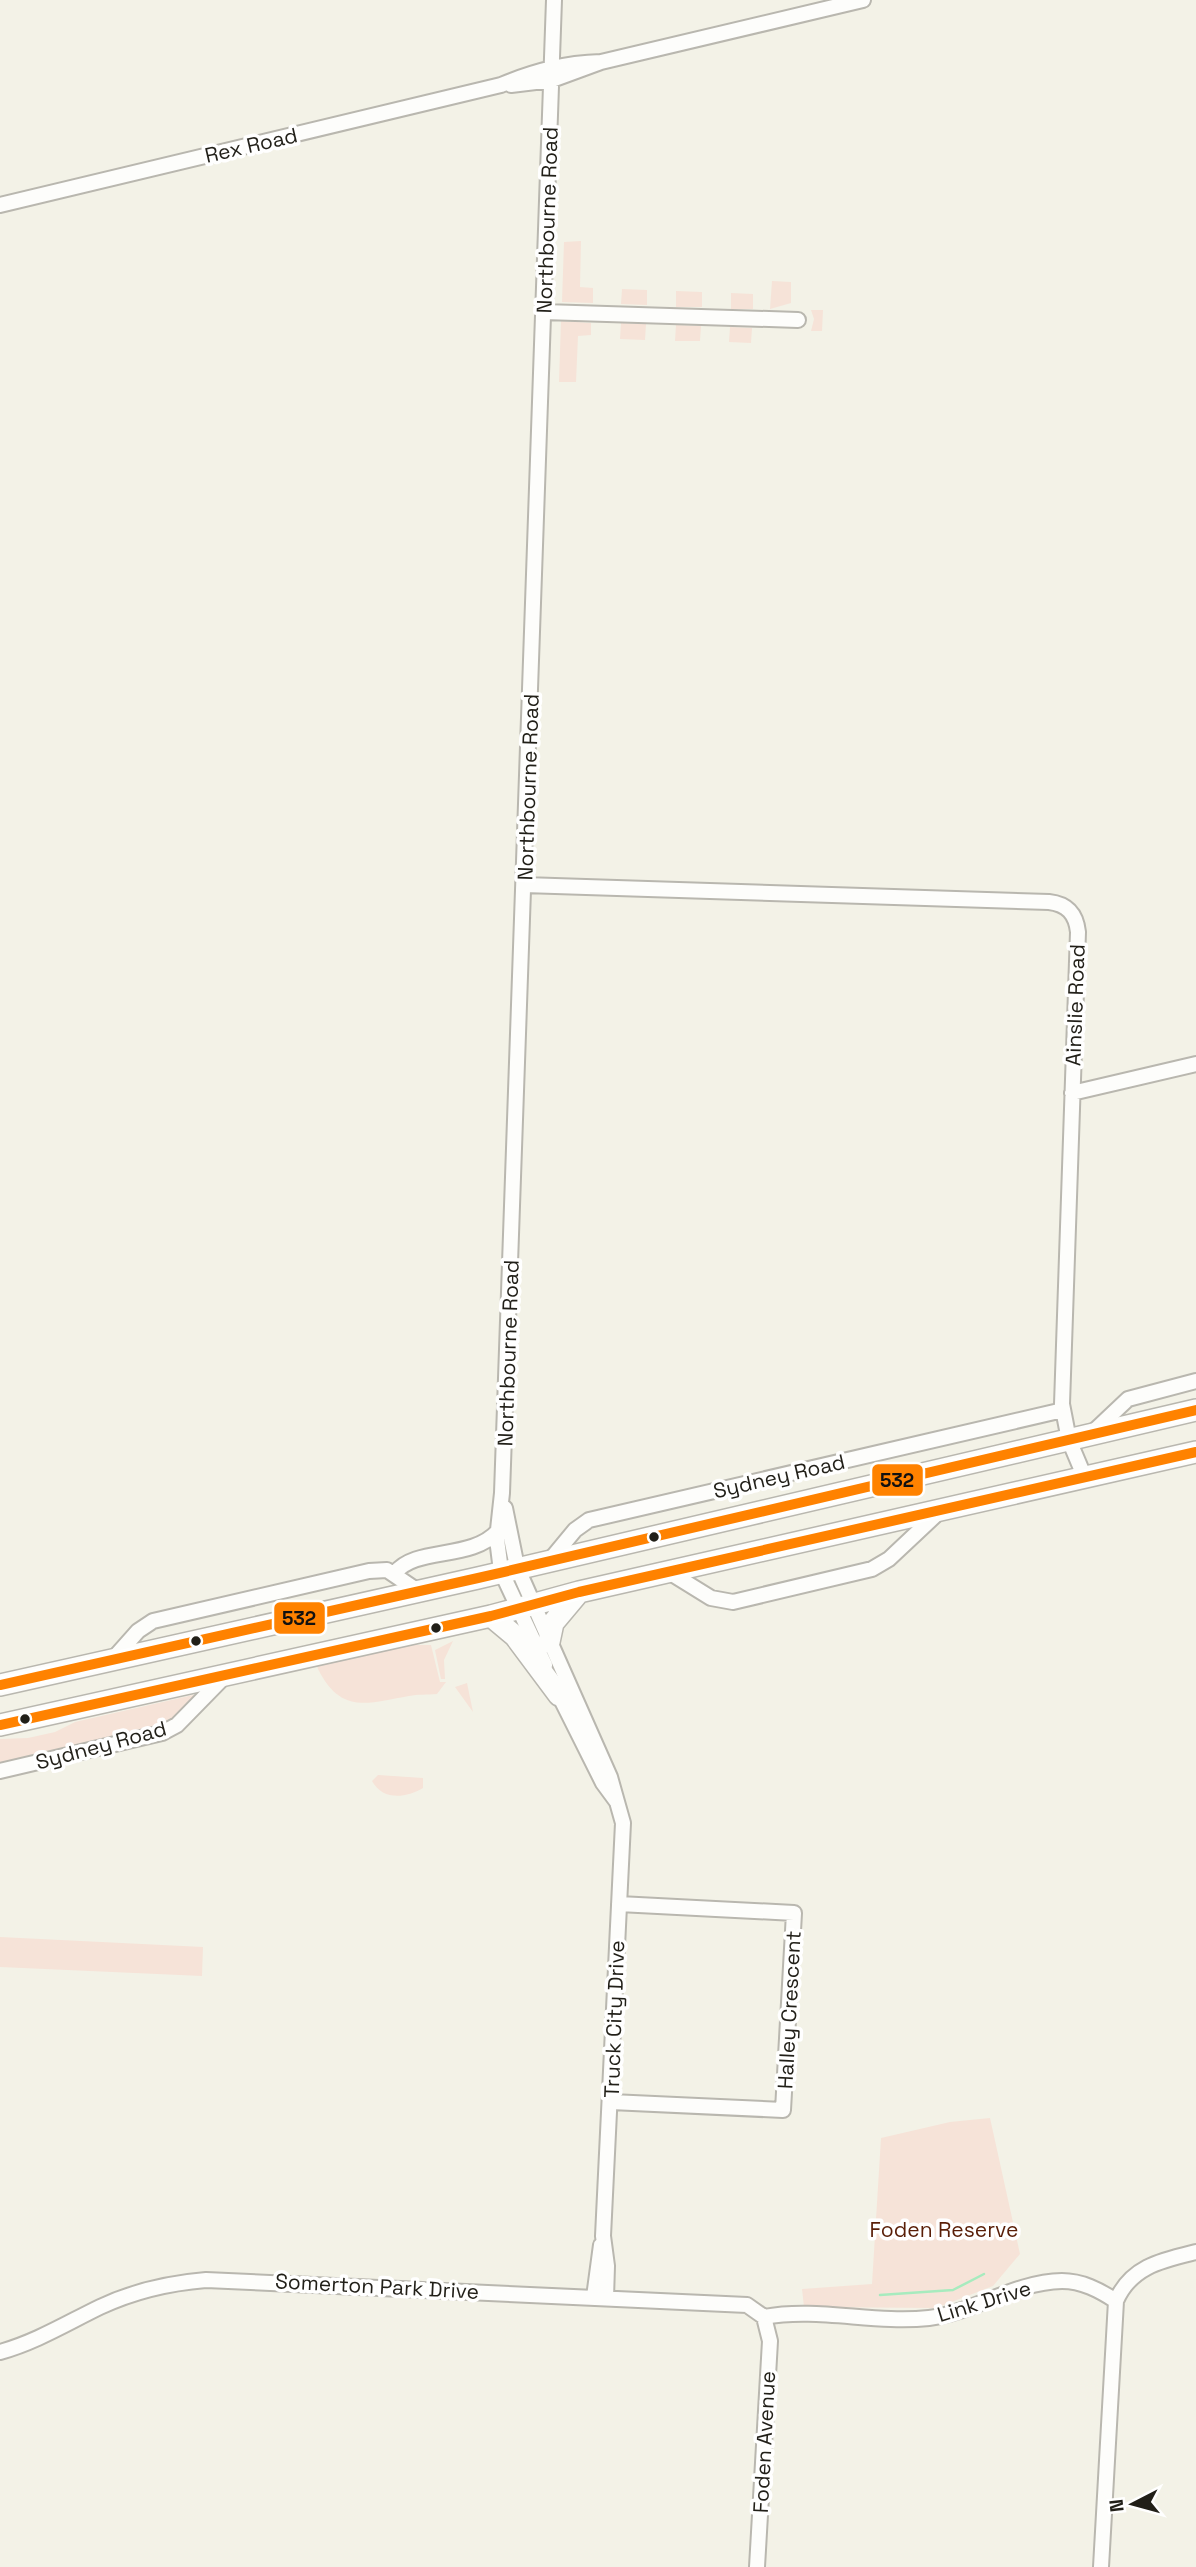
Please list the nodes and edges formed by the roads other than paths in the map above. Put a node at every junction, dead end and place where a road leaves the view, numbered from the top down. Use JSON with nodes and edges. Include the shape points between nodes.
{"nodes":[{"id":1,"x":554,"y":0,"type":"edge"},
{"id":2,"x":863,"y":0,"type":"edge"},
{"id":3,"x":552,"y":73,"type":"junction"},
{"id":4,"x":0,"y":205,"type":"edge"},
{"id":5,"x":544,"y":312,"type":"junction"},
{"id":6,"x":798,"y":320,"type":"dead end"},
{"id":7,"x":524,"y":885,"type":"junction"},
{"id":8,"x":1196,"y":1064,"type":"edge"},
{"id":9,"x":1072,"y":1093,"type":"junction"},
{"id":10,"x":1196,"y":1381,"type":"edge"},
{"id":11,"x":1063,"y":1410,"type":"junction"},
{"id":12,"x":1196,"y":1410,"type":"edge"},
{"id":13,"x":1091,"y":1434,"type":"junction"},
{"id":14,"x":1069,"y":1440,"type":"junction"},
{"id":15,"x":1196,"y":1452,"type":"edge"},
{"id":16,"x":1085,"y":1478,"type":"junction"},
{"id":17,"x":502,"y":1493,"type":"junction"},
{"id":18,"x":940,"y":1511,"type":"junction"},
{"id":19,"x":498,"y":1531,"type":"junction"},
{"id":20,"x":551,"y":1559,"type":"junction"},
{"id":21,"x":509,"y":1569,"type":"junction"},
{"id":22,"x":669,"y":1572,"type":"junction"},
{"id":23,"x":395,"y":1573,"type":"junction"},
{"id":24,"x":418,"y":1591,"type":"junction"},
{"id":25,"x":579,"y":1592,"type":"junction"},
{"id":26,"x":526,"y":1605,"type":"junction"},
{"id":27,"x":491,"y":1616,"type":"junction"},
{"id":28,"x":550,"y":1642,"type":"junction"},
{"id":29,"x":114,"y":1658,"type":"junction"},
{"id":30,"x":225,"y":1676,"type":"junction"},
{"id":31,"x":0,"y":1685,"type":"edge"},
{"id":32,"x":559,"y":1695,"type":"junction"},
{"id":33,"x":0,"y":1725,"type":"edge"},
{"id":34,"x":0,"y":1772,"type":"edge"},
{"id":35,"x":617,"y":1802,"type":"junction"},
{"id":36,"x":619,"y":1904,"type":"junction"},
{"id":37,"x":611,"y":2102,"type":"junction"},
{"id":38,"x":1196,"y":2252,"type":"edge"},
{"id":39,"x":1118,"y":2296,"type":"junction"},
{"id":40,"x":600,"y":2297,"type":"junction"},
{"id":41,"x":764,"y":2318,"type":"junction"},
{"id":42,"x":0,"y":2352,"type":"edge"},
{"id":43,"x":757,"y":2567,"type":"edge"},
{"id":44,"x":1101,"y":2567,"type":"edge"}],
"edges":[{"from":1,"to":3,"type":"street","name":"Northbourne Road"},
{"from":2,"to":3,"type":"street"},
{"from":3,"to":4,"type":"street","name":"Rex Road"},
{"from":3,"to":5,"type":"street","name":"Northbourne Road"},
{"from":5,"to":6,"type":"street"},
{"from":5,"to":7,"type":"street","name":"Northbourne Road"},
{"from":7,"to":9,"type":"street","name":"Ainslie Road","via":[[1062,905],[1075,919],[1078,932]]},
{"from":7,"to":17,"type":"street","name":"Northbourne Road"},
{"from":8,"to":9,"type":"street"},
{"from":9,"to":11,"type":"street","name":"Ainslie Road"},
{"from":10,"to":13,"type":"street","name":"Sydney Road","via":[[1128,1399]]},
{"from":11,"to":14,"type":"street","name":"Ainslie Road"},
{"from":11,"to":20,"type":"street","name":"Sydney Road","via":[[589,1520]]},
{"from":12,"to":13,"type":"highway","name":"Sydney Road"},
{"from":13,"to":14,"type":"highway","name":"Sydney Road"},
{"from":14,"to":16,"type":"street","name":"Ainslie Road"},
{"from":14,"to":20,"type":"highway","name":"Sydney Road"},
{"from":15,"to":16,"type":"highway","name":"Sydney Road"},
{"from":16,"to":18,"type":"highway","name":"Sydney Road"},
{"from":17,"to":19,"type":"street","name":"Northbourne Road"},
{"from":17,"to":21,"type":"street","name":"Northbourne Road"},
{"from":18,"to":22,"type":"highway","name":"Sydney Road"},
{"from":18,"to":22,"type":"street","via":[[883,1564],[745,1599],[717,1601]]},
{"from":19,"to":21,"type":"street","name":"Northbourne Road"},
{"from":19,"to":23,"type":"street","via":[[484,1545],[405,1564]]},
{"from":20,"to":21,"type":"highway","name":"Sydney Road"},
{"from":21,"to":24,"type":"highway","name":"Sydney Road"},
{"from":21,"to":26,"type":"street","name":"Truck City Drive"},
{"from":22,"to":25,"type":"highway","name":"Sydney Road"},
{"from":23,"to":24,"type":"street"},
{"from":23,"to":29,"type":"street","via":[[380,1569],[153,1621]]},
{"from":24,"to":29,"type":"highway","name":"Sydney Road"},
{"from":25,"to":26,"type":"highway","name":"Sydney Road"},
{"from":25,"to":28,"type":"highway","via":[[553,1623]]},
{"from":26,"to":27,"type":"highway","name":"Sydney Road"},
{"from":26,"to":28,"type":"street","name":"Truck City Drive"},
{"from":26,"to":32,"type":"street","name":"Truck City Drive"},
{"from":27,"to":30,"type":"highway","name":"Sydney Road"},
{"from":27,"to":32,"type":"highway","via":[[515,1636]]},
{"from":28,"to":35,"type":"street","name":"Truck City Drive"},
{"from":29,"to":31,"type":"highway","name":"Sydney Road"},
{"from":30,"to":33,"type":"highway","name":"Sydney Road"},
{"from":30,"to":34,"type":"street","name":"Sydney Road","via":[[162,1733]]},
{"from":32,"to":35,"type":"street","name":"Truck City Drive"},
{"from":35,"to":36,"type":"street","name":"Truck City Drive","via":[[623,1823]]},
{"from":36,"to":37,"type":"street","name":"Truck City Drive"},
{"from":36,"to":37,"type":"street","name":"Halley Crescent","via":[[794,1913],[783,2110]]},
{"from":37,"to":40,"type":"street","name":"Truck City Drive","via":[[603,2236],[607,2266]]},
{"from":38,"to":39,"type":"street","via":[[1146,2266]]},
{"from":39,"to":41,"type":"street","name":"Link Drive","via":[[1055,2282],[925,2318],[788,2313]]},
{"from":39,"to":44,"type":"street"},
{"from":40,"to":41,"type":"street","name":"Somerton Park Drive","via":[[738,2304]]},
{"from":40,"to":42,"type":"street","name":"Somerton Park Drive","via":[[243,2279],[176,2283],[126,2296]]},
{"from":41,"to":43,"type":"street","name":"Foden Avenue","via":[[770,2341]]}]}
